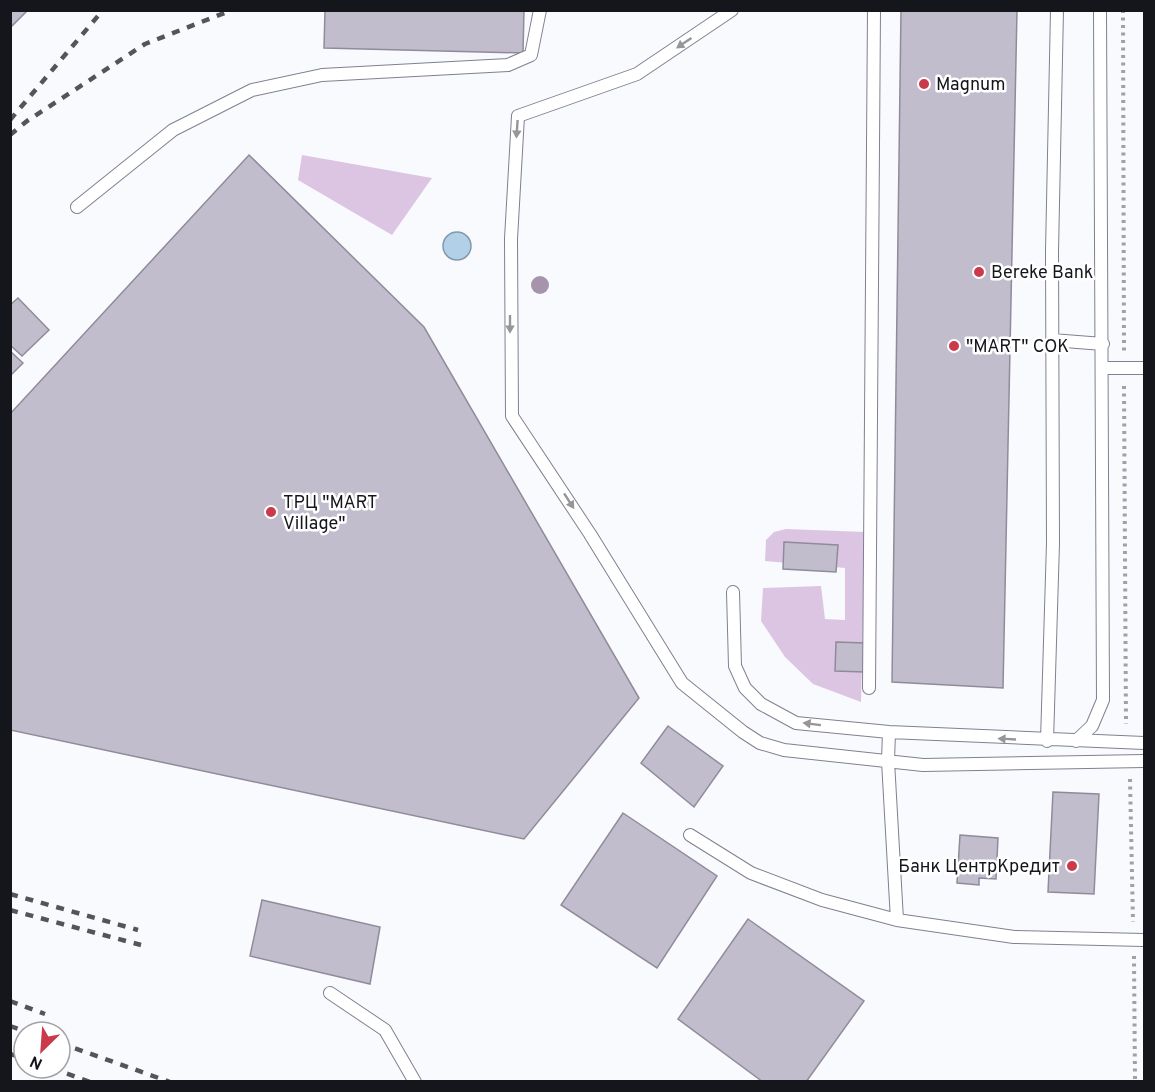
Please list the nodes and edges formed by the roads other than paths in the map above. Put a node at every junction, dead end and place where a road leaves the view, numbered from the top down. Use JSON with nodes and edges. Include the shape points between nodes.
{"nodes":[{"id":1,"x":540,"y":10,"type":"edge"},
{"id":2,"x":732,"y":10,"type":"edge"},
{"id":3,"x":874,"y":10,"type":"edge"},
{"id":4,"x":1057,"y":10,"type":"edge"},
{"id":5,"x":1100,"y":10,"type":"edge"},
{"id":6,"x":77,"y":207,"type":"dead end"},
{"id":7,"x":1052,"y":340,"type":"junction"},
{"id":8,"x":1103,"y":344,"type":"junction"},
{"id":9,"x":1103,"y":368,"type":"junction"},
{"id":10,"x":1144,"y":368,"type":"edge"},
{"id":11,"x":733,"y":592,"type":"dead end"},
{"id":12,"x":869,"y":687,"type":"dead end"},
{"id":13,"x":889,"y":732,"type":"junction"},
{"id":14,"x":1047,"y":741,"type":"junction"},
{"id":15,"x":1076,"y":741,"type":"junction"},
{"id":16,"x":1144,"y":743,"type":"edge"},
{"id":17,"x":888,"y":761,"type":"junction"},
{"id":18,"x":1144,"y":761,"type":"edge"},
{"id":19,"x":690,"y":835,"type":"dead end"},
{"id":20,"x":897,"y":920,"type":"junction"},
{"id":21,"x":1139,"y":940,"type":"edge"},
{"id":22,"x":330,"y":993,"type":"dead end"},
{"id":23,"x":415,"y":1082,"type":"edge"}],
"edges":[{"from":1,"to":6,"type":"lane","via":[[531,56],[508,65],[322,75],[252,90],[173,130]]},
{"from":2,"to":17,"type":"lane","one_way":true,"via":[[637,74],[518,116],[511,239],[512,416],[682,683],[760,743],[784,750]]},
{"from":3,"to":12,"type":"lane"},
{"from":4,"to":7,"type":"lane"},
{"from":5,"to":8,"type":"lane"},
{"from":7,"to":8,"type":"lane"},
{"from":7,"to":14,"type":"lane","via":[[1053,543]]},
{"from":8,"to":9,"type":"lane"},
{"from":9,"to":10,"type":"lane"},
{"from":9,"to":15,"type":"lane","via":[[1103,700],[1092,726]]},
{"from":13,"to":11,"type":"lane","one_way":true,"via":[[796,723],[761,704],[745,688],[735,666]]},
{"from":14,"to":13,"type":"lane","one_way":true},
{"from":13,"to":17,"type":"lane"},
{"from":14,"to":15,"type":"lane"},
{"from":15,"to":16,"type":"lane"},
{"from":17,"to":18,"type":"lane","via":[[923,765]]},
{"from":17,"to":20,"type":"lane"},
{"from":19,"to":20,"type":"lane","via":[[751,873],[822,900]]},
{"from":20,"to":21,"type":"lane","via":[[1014,937]]},
{"from":22,"to":23,"type":"lane","via":[[385,1030]]}]}
